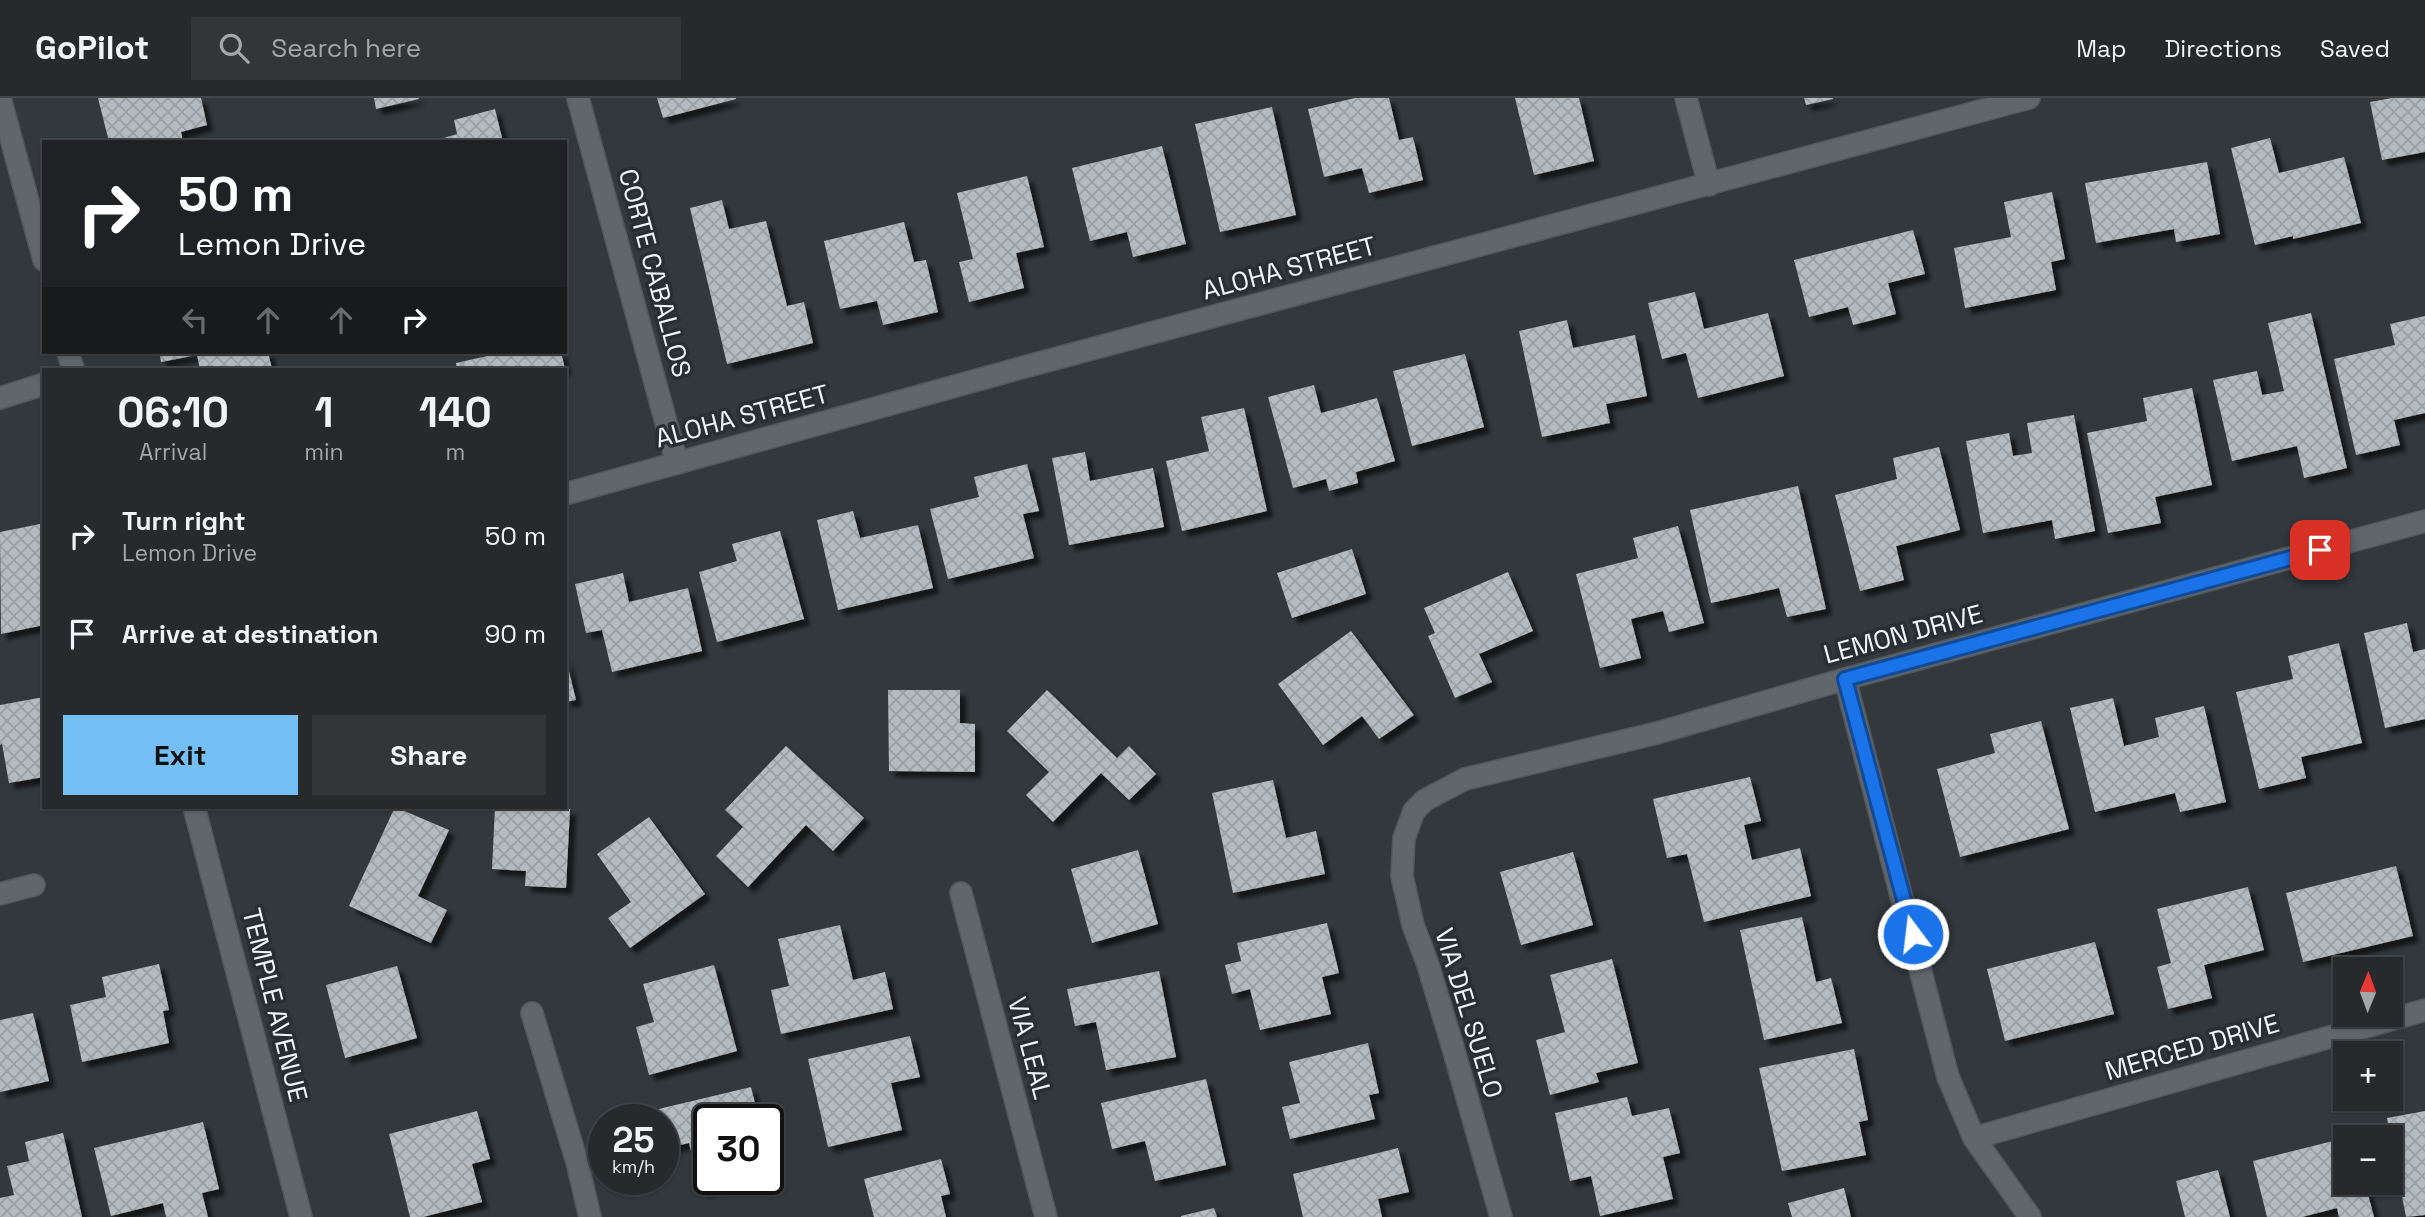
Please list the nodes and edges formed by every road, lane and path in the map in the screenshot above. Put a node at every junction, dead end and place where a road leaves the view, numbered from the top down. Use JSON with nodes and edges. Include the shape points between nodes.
{"nodes":[{"id":1,"x":0,"y":98,"type":"edge"},
{"id":2,"x":578,"y":98,"type":"edge"},
{"id":3,"x":1686,"y":98,"type":"edge"},
{"id":4,"x":2029,"y":98,"type":"edge"},
{"id":5,"x":1709,"y":185,"type":"junction"},
{"id":6,"x":42,"y":253,"type":"edge"},
{"id":7,"x":42,"y":385,"type":"edge"},
{"id":8,"x":0,"y":398,"type":"edge"},
{"id":9,"x":677,"y":463,"type":"junction"},
{"id":10,"x":567,"y":493,"type":"edge"},
{"id":11,"x":2425,"y":521,"type":"edge"},
{"id":12,"x":1845,"y":679,"type":"junction"},
{"id":13,"x":195,"y":809,"type":"edge"},
{"id":14,"x":1409,"y":822,"type":"joint"},
{"id":15,"x":34,"y":885,"type":"dead end"},
{"id":16,"x":961,"y":893,"type":"dead end"},
{"id":17,"x":0,"y":894,"type":"edge"},
{"id":18,"x":2425,"y":1010,"type":"edge"},
{"id":19,"x":532,"y":1013,"type":"dead end"},
{"id":20,"x":1974,"y":1138,"type":"junction"},
{"id":21,"x":301,"y":1217,"type":"edge"},
{"id":22,"x":590,"y":1217,"type":"edge"},
{"id":23,"x":1046,"y":1217,"type":"edge"},
{"id":24,"x":1502,"y":1217,"type":"edge"},
{"id":25,"x":2030,"y":1217,"type":"edge"}],
"edges":[{"from":1,"to":6,"type":"street"},
{"from":2,"to":9,"type":"street","name":"CORTE CABALLOS"},
{"from":3,"to":5,"type":"street"},
{"from":4,"to":5,"type":"street","name":"ALOHA STREET"},
{"from":5,"to":9,"type":"street","name":"ALOHA STREET"},
{"from":7,"to":8,"type":"street"},
{"from":9,"to":10,"type":"street","name":"ALOHA STREET"},
{"from":11,"to":12,"type":"street","name":"LEMON DRIVE"},
{"from":12,"to":14,"type":"street","name":"LEMON DRIVE","via":[[1657,733],[1465,779],[1425,800]]},
{"from":12,"to":20,"type":"street","via":[[1948,1077]]},
{"from":13,"to":21,"type":"street","name":"TEMPLE AVENUE"},
{"from":14,"to":24,"type":"street","name":"VIA DEL SUELO","via":[[1402,876],[1413,925]]},
{"from":15,"to":17,"type":"street"},
{"from":16,"to":23,"type":"street","name":"VIA LEAL"},
{"from":18,"to":20,"type":"street","name":"MERCED DRIVE"},
{"from":19,"to":22,"type":"street"},
{"from":20,"to":25,"type":"street"}]}
